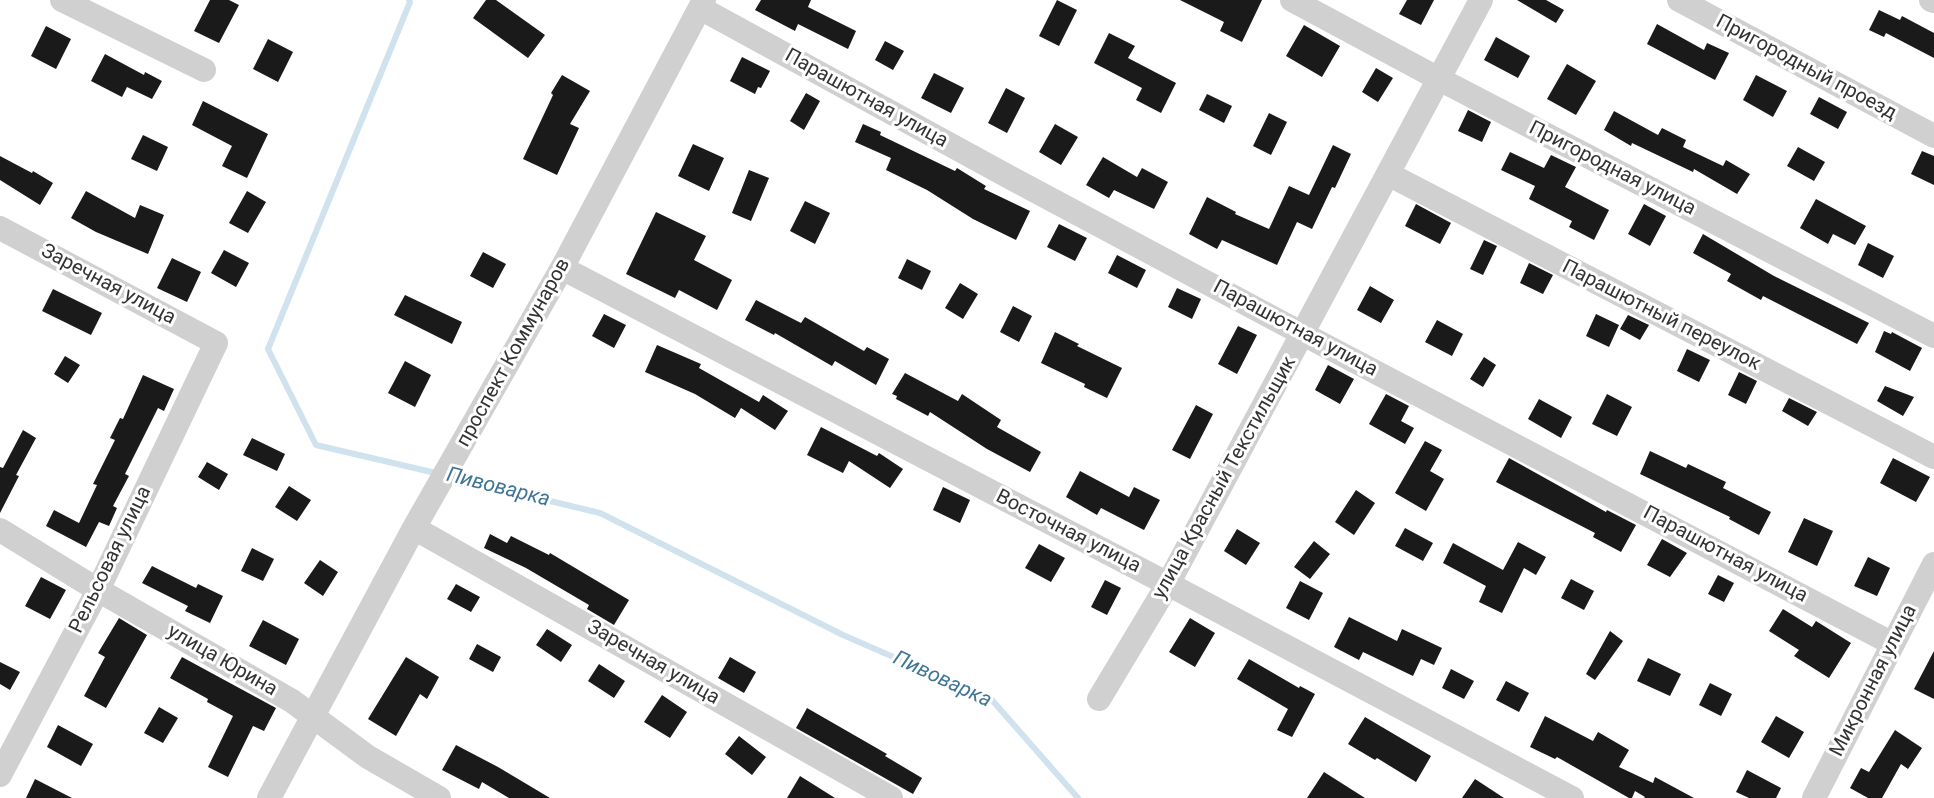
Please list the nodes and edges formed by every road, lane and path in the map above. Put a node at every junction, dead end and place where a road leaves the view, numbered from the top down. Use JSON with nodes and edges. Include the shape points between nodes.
{"nodes":[{"id":1,"x":62,"y":0,"type":"edge"},
{"id":2,"x":1292,"y":0,"type":"edge"},
{"id":3,"x":1481,"y":0,"type":"edge"},
{"id":4,"x":1679,"y":0,"type":"edge"},
{"id":5,"x":702,"y":4,"type":"edge"},
{"id":6,"x":204,"y":70,"type":"dead end"},
{"id":7,"x":1439,"y":79,"type":"junction"},
{"id":8,"x":1934,"y":136,"type":"edge"},
{"id":9,"x":1388,"y":174,"type":"junction"},
{"id":10,"x":0,"y":228,"type":"edge"},
{"id":11,"x":562,"y":268,"type":"junction"},
{"id":12,"x":1303,"y":334,"type":"junction"},
{"id":13,"x":1934,"y":336,"type":"edge"},
{"id":14,"x":216,"y":343,"type":"joint"},
{"id":15,"x":1934,"y":457,"type":"edge"},
{"id":16,"x":420,"y":518,"type":"junction"},
{"id":17,"x":0,"y":530,"type":"edge"},
{"id":18,"x":1934,"y":564,"type":"edge"},
{"id":19,"x":1168,"y":584,"type":"junction"},
{"id":20,"x":98,"y":590,"type":"junction"},
{"id":21,"x":1893,"y":644,"type":"junction"},
{"id":22,"x":1099,"y":699,"type":"dead end"},
{"id":23,"x":312,"y":715,"type":"junction"},
{"id":24,"x":0,"y":775,"type":"edge"},
{"id":25,"x":269,"y":798,"type":"edge"},
{"id":26,"x":439,"y":798,"type":"edge"},
{"id":27,"x":891,"y":798,"type":"edge"},
{"id":28,"x":1572,"y":798,"type":"edge"},
{"id":29,"x":1814,"y":798,"type":"edge"}],
"edges":[{"from":1,"to":6,"type":"street"},
{"from":2,"to":7,"type":"street","name":"Пригородная улица"},
{"from":3,"to":7,"type":"street","name":"улица Красный Текстильщик"},
{"from":4,"to":8,"type":"street","name":"Пригородный проезд"},
{"from":5,"to":11,"type":"street","name":"проспект Коммунаров"},
{"from":5,"to":12,"type":"street","name":"Парашютная улица","via":[[1011,178]]},
{"from":7,"to":9,"type":"street","name":"улица Красный Текстильщик"},
{"from":7,"to":13,"type":"street","name":"Пригородная улица"},
{"from":9,"to":12,"type":"street","name":"улица Красный Текстильщик"},
{"from":9,"to":15,"type":"street","name":"Парашютный переулок"},
{"from":10,"to":14,"type":"street","name":"Заречная улица"},
{"from":11,"to":16,"type":"street","name":"проспект Коммунаров"},
{"from":11,"to":19,"type":"street","name":"Восточная улица"},
{"from":12,"to":19,"type":"street","name":"улица Красный Текстильщик"},
{"from":12,"to":21,"type":"street","name":"Парашютная улица"},
{"from":14,"to":20,"type":"street","name":"Рельсовая улица"},
{"from":16,"to":23,"type":"street","name":"проспект Коммунаров"},
{"from":16,"to":27,"type":"street","name":"Заречная улица"},
{"from":17,"to":20,"type":"street","name":"улица Юрина"},
{"from":18,"to":21,"type":"street","name":"Микронная улица"},
{"from":19,"to":22,"type":"street","name":"улица Красный Текстильщик"},
{"from":19,"to":28,"type":"street","name":"Восточная улица"},
{"from":20,"to":23,"type":"street","name":"улица Юрина"},
{"from":20,"to":24,"type":"street","name":"Рельсовая улица"},
{"from":21,"to":29,"type":"street","name":"Микронная улица"},
{"from":23,"to":25,"type":"street","name":"проспект Коммунаров"},
{"from":23,"to":26,"type":"street","name":"улица Юрина","via":[[368,757]]}]}
